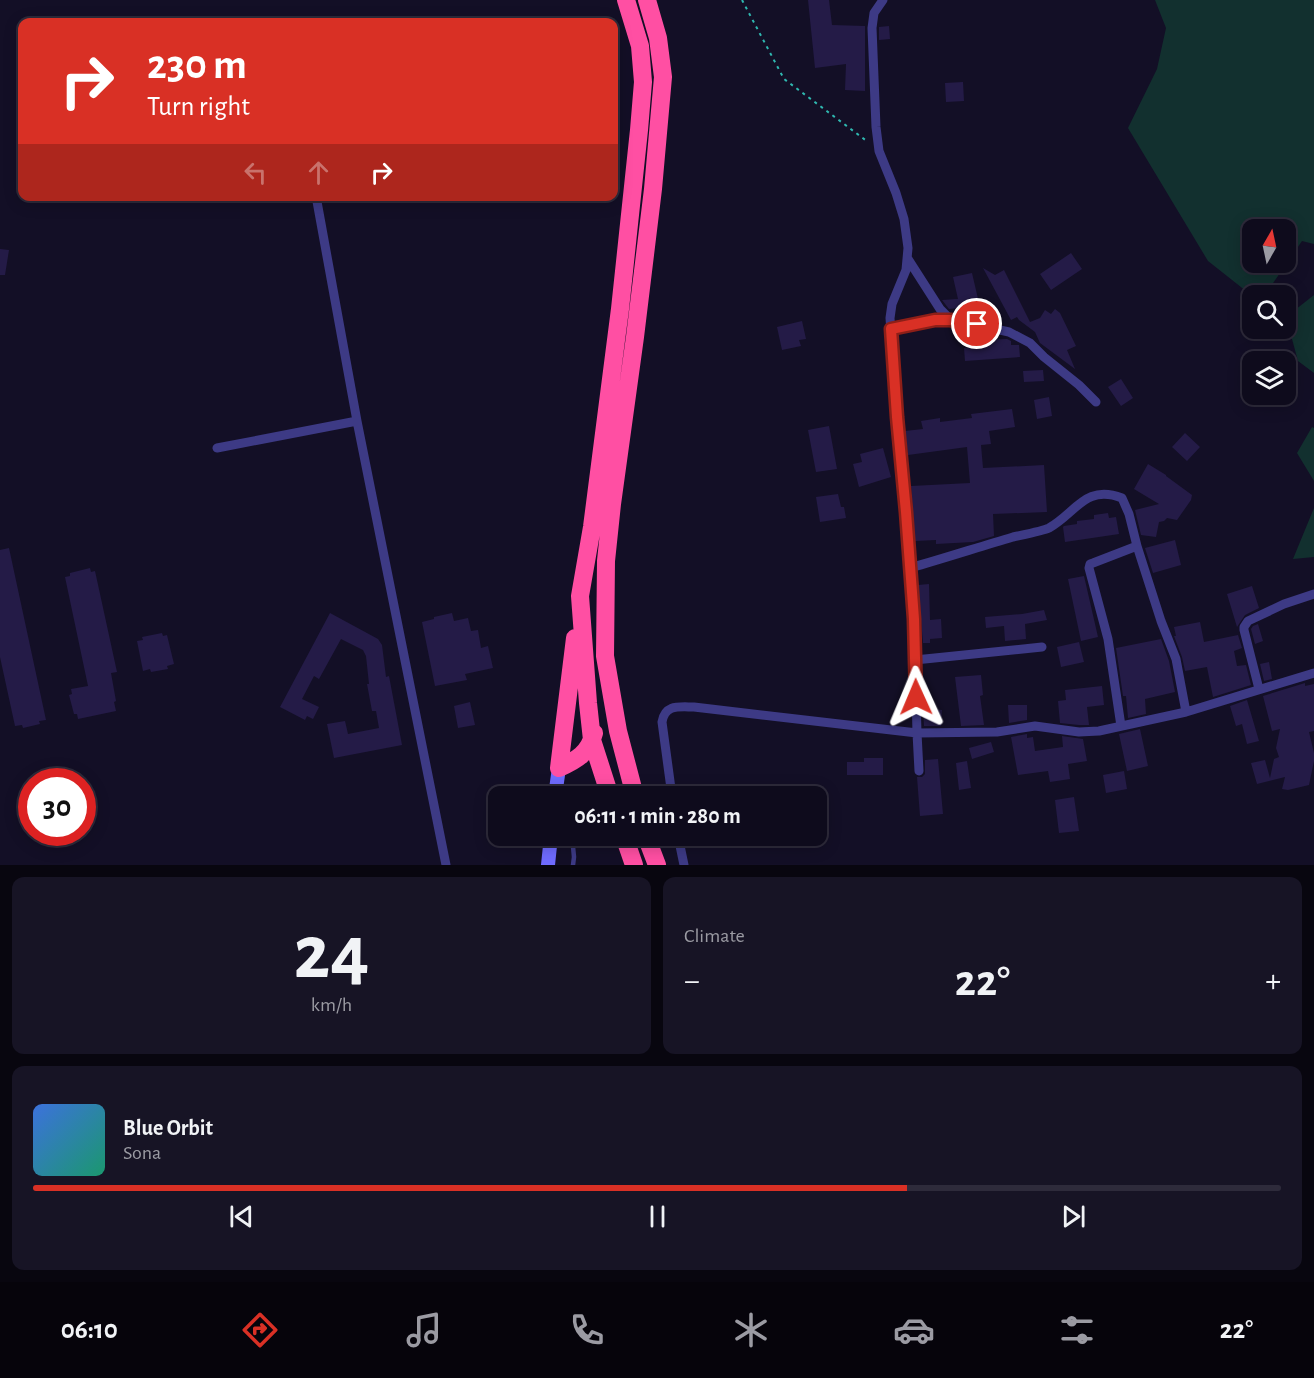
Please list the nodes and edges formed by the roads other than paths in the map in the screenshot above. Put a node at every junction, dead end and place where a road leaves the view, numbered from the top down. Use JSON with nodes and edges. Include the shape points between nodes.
{"nodes":[{"id":1,"x":626,"y":0,"type":"edge"},
{"id":2,"x":647,"y":0,"type":"edge"},
{"id":3,"x":883,"y":0,"type":"edge"},
{"id":4,"x":317,"y":201,"type":"edge"},
{"id":5,"x":908,"y":259,"type":"junction"},
{"id":6,"x":950,"y":320,"type":"junction"},
{"id":7,"x":891,"y":329,"type":"junction"},
{"id":8,"x":1096,"y":402,"type":"dead end"},
{"id":9,"x":357,"y":421,"type":"junction"},
{"id":10,"x":217,"y":448,"type":"dead end"},
{"id":11,"x":1137,"y":546,"type":"junction"},
{"id":12,"x":910,"y":568,"type":"junction"},
{"id":13,"x":1314,"y":594,"type":"edge"},
{"id":14,"x":580,"y":596,"type":"junction"},
{"id":15,"x":1042,"y":647,"type":"dead end"},
{"id":16,"x":915,"y":660,"type":"junction"},
{"id":17,"x":1314,"y":673,"type":"edge"},
{"id":18,"x":609,"y":682,"type":"junction"},
{"id":19,"x":1259,"y":689,"type":"junction"},
{"id":20,"x":1186,"y":712,"type":"junction"},
{"id":21,"x":1121,"y":726,"type":"junction"},
{"id":22,"x":916,"y":733,"type":"junction"},
{"id":23,"x":592,"y":740,"type":"junction"},
{"id":24,"x":559,"y":768,"type":"junction"},
{"id":25,"x":919,"y":771,"type":"dead end"},
{"id":26,"x":556,"y":786,"type":"edge"},
{"id":27,"x":607,"y":786,"type":"edge"},
{"id":28,"x":632,"y":786,"type":"edge"},
{"id":29,"x":671,"y":786,"type":"edge"},
{"id":30,"x":550,"y":846,"type":"edge"},
{"id":31,"x":573,"y":846,"type":"edge"},
{"id":32,"x":627,"y":846,"type":"edge"},
{"id":33,"x":650,"y":846,"type":"edge"},
{"id":34,"x":680,"y":846,"type":"edge"},
{"id":35,"x":446,"y":865,"type":"edge"},
{"id":36,"x":548,"y":865,"type":"edge"},
{"id":37,"x":573,"y":865,"type":"edge"},
{"id":38,"x":634,"y":865,"type":"edge"},
{"id":39,"x":657,"y":865,"type":"edge"},
{"id":40,"x":684,"y":865,"type":"edge"}],
"edges":[{"from":1,"to":14,"type":"highway","via":[[640,46],[643,82],[617,332]]},
{"from":2,"to":18,"type":"highway","via":[[663,76],[653,189],[606,561],[605,656]]},
{"from":3,"to":5,"type":"street","via":[[874,13],[872,28],[875,117],[879,151],[904,219]]},
{"from":4,"to":9,"type":"street"},
{"from":5,"to":6,"type":"street"},
{"from":5,"to":7,"type":"street","via":[[892,304]]},
{"from":6,"to":7,"type":"street"},
{"from":6,"to":8,"type":"street","via":[[1024,338]]},
{"from":7,"to":12,"type":"street"},
{"from":9,"to":10,"type":"street"},
{"from":9,"to":35,"type":"street"},
{"from":11,"to":12,"type":"street","via":[[1122,498],[1096,495],[1048,528]]},
{"from":11,"to":20,"type":"street","via":[[1176,659]]},
{"from":11,"to":21,"type":"street","via":[[1090,564],[1089,568],[1108,639]]},
{"from":12,"to":16,"type":"street"},
{"from":13,"to":19,"type":"street","via":[[1245,624]]},
{"from":14,"to":23,"type":"highway"},
{"from":14,"to":24,"type":"highway"},
{"from":15,"to":16,"type":"street"},
{"from":16,"to":22,"type":"street"},
{"from":17,"to":19,"type":"street"},
{"from":18,"to":23,"type":"highway"},
{"from":18,"to":28,"type":"highway"},
{"from":19,"to":20,"type":"street"},
{"from":20,"to":21,"type":"street"},
{"from":21,"to":22,"type":"street","via":[[1089,732],[1035,726],[997,732]]},
{"from":22,"to":25,"type":"street"},
{"from":22,"to":29,"type":"street","via":[[694,707],[670,708],[663,714],[662,722]]},
{"from":23,"to":24,"type":"highway","via":[[577,760]]},
{"from":23,"to":27,"type":"highway"},
{"from":24,"to":26,"type":"main road"},
{"from":30,"to":36,"type":"main road"},
{"from":31,"to":37,"type":"lane"},
{"from":32,"to":38,"type":"highway"},
{"from":33,"to":39,"type":"highway"},
{"from":34,"to":40,"type":"street"}]}
